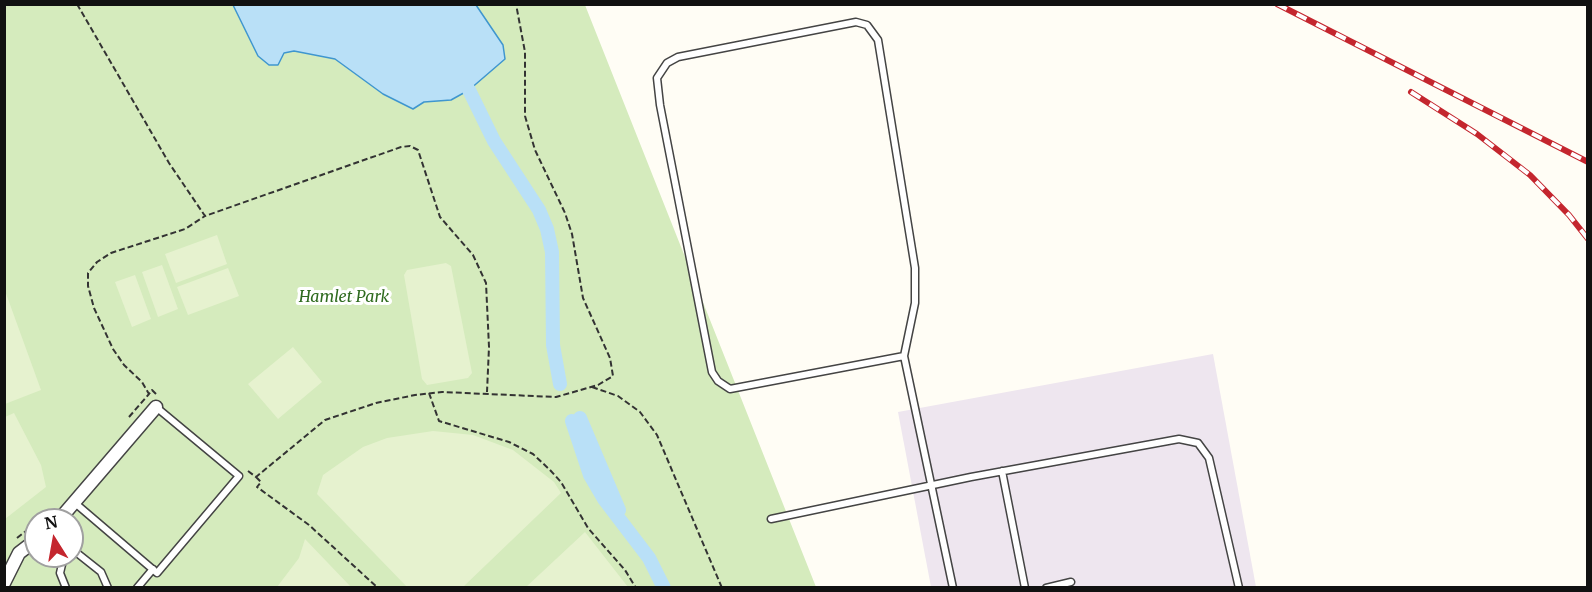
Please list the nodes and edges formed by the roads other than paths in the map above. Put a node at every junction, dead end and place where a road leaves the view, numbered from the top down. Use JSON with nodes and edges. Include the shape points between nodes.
{"nodes":[{"id":1,"x":904,"y":356,"type":"junction"},
{"id":2,"x":158,"y":402,"type":"joint"},
{"id":3,"x":1002,"y":471,"type":"junction"},
{"id":4,"x":932,"y":485,"type":"junction"},
{"id":5,"x":75,"y":503,"type":"junction"},
{"id":6,"x":70,"y":508,"type":"edge"},
{"id":7,"x":771,"y":519,"type":"dead end"},
{"id":8,"x":24,"y":549,"type":"edge"},
{"id":9,"x":84,"y":559,"type":"edge"},
{"id":10,"x":61,"y":568,"type":"edge"},
{"id":11,"x":153,"y":569,"type":"junction"},
{"id":12,"x":1071,"y":582,"type":"dead end"},
{"id":13,"x":4,"y":583,"type":"edge"},
{"id":14,"x":66,"y":588,"type":"edge"},
{"id":15,"x":108,"y":588,"type":"edge"},
{"id":16,"x":137,"y":588,"type":"edge"},
{"id":17,"x":953,"y":588,"type":"edge"},
{"id":18,"x":1025,"y":588,"type":"edge"},
{"id":19,"x":1046,"y":588,"type":"edge"},
{"id":20,"x":1239,"y":588,"type":"edge"}],
"edges":[{"from":1,"to":1,"type":"lane","via":[[915,303],[915,268],[878,40],[867,25],[856,22],[678,57],[667,63],[657,78],[660,105],[712,372],[717,381],[729,389]]},
{"from":1,"to":4,"type":"lane"},
{"from":2,"to":5,"type":"street"},
{"from":2,"to":11,"type":"lane","via":[[239,476],[157,573]]},
{"from":3,"to":4,"type":"lane"},
{"from":3,"to":18,"type":"lane"},
{"from":3,"to":20,"type":"lane","via":[[1179,439],[1198,443],[1209,458]]},
{"from":4,"to":7,"type":"lane"},
{"from":4,"to":17,"type":"lane"},
{"from":5,"to":6,"type":"street"},
{"from":5,"to":11,"type":"lane"},
{"from":8,"to":13,"type":"street"},
{"from":9,"to":15,"type":"lane","via":[[101,572]]},
{"from":10,"to":14,"type":"lane"},
{"from":11,"to":16,"type":"lane"},
{"from":12,"to":19,"type":"lane"}]}
